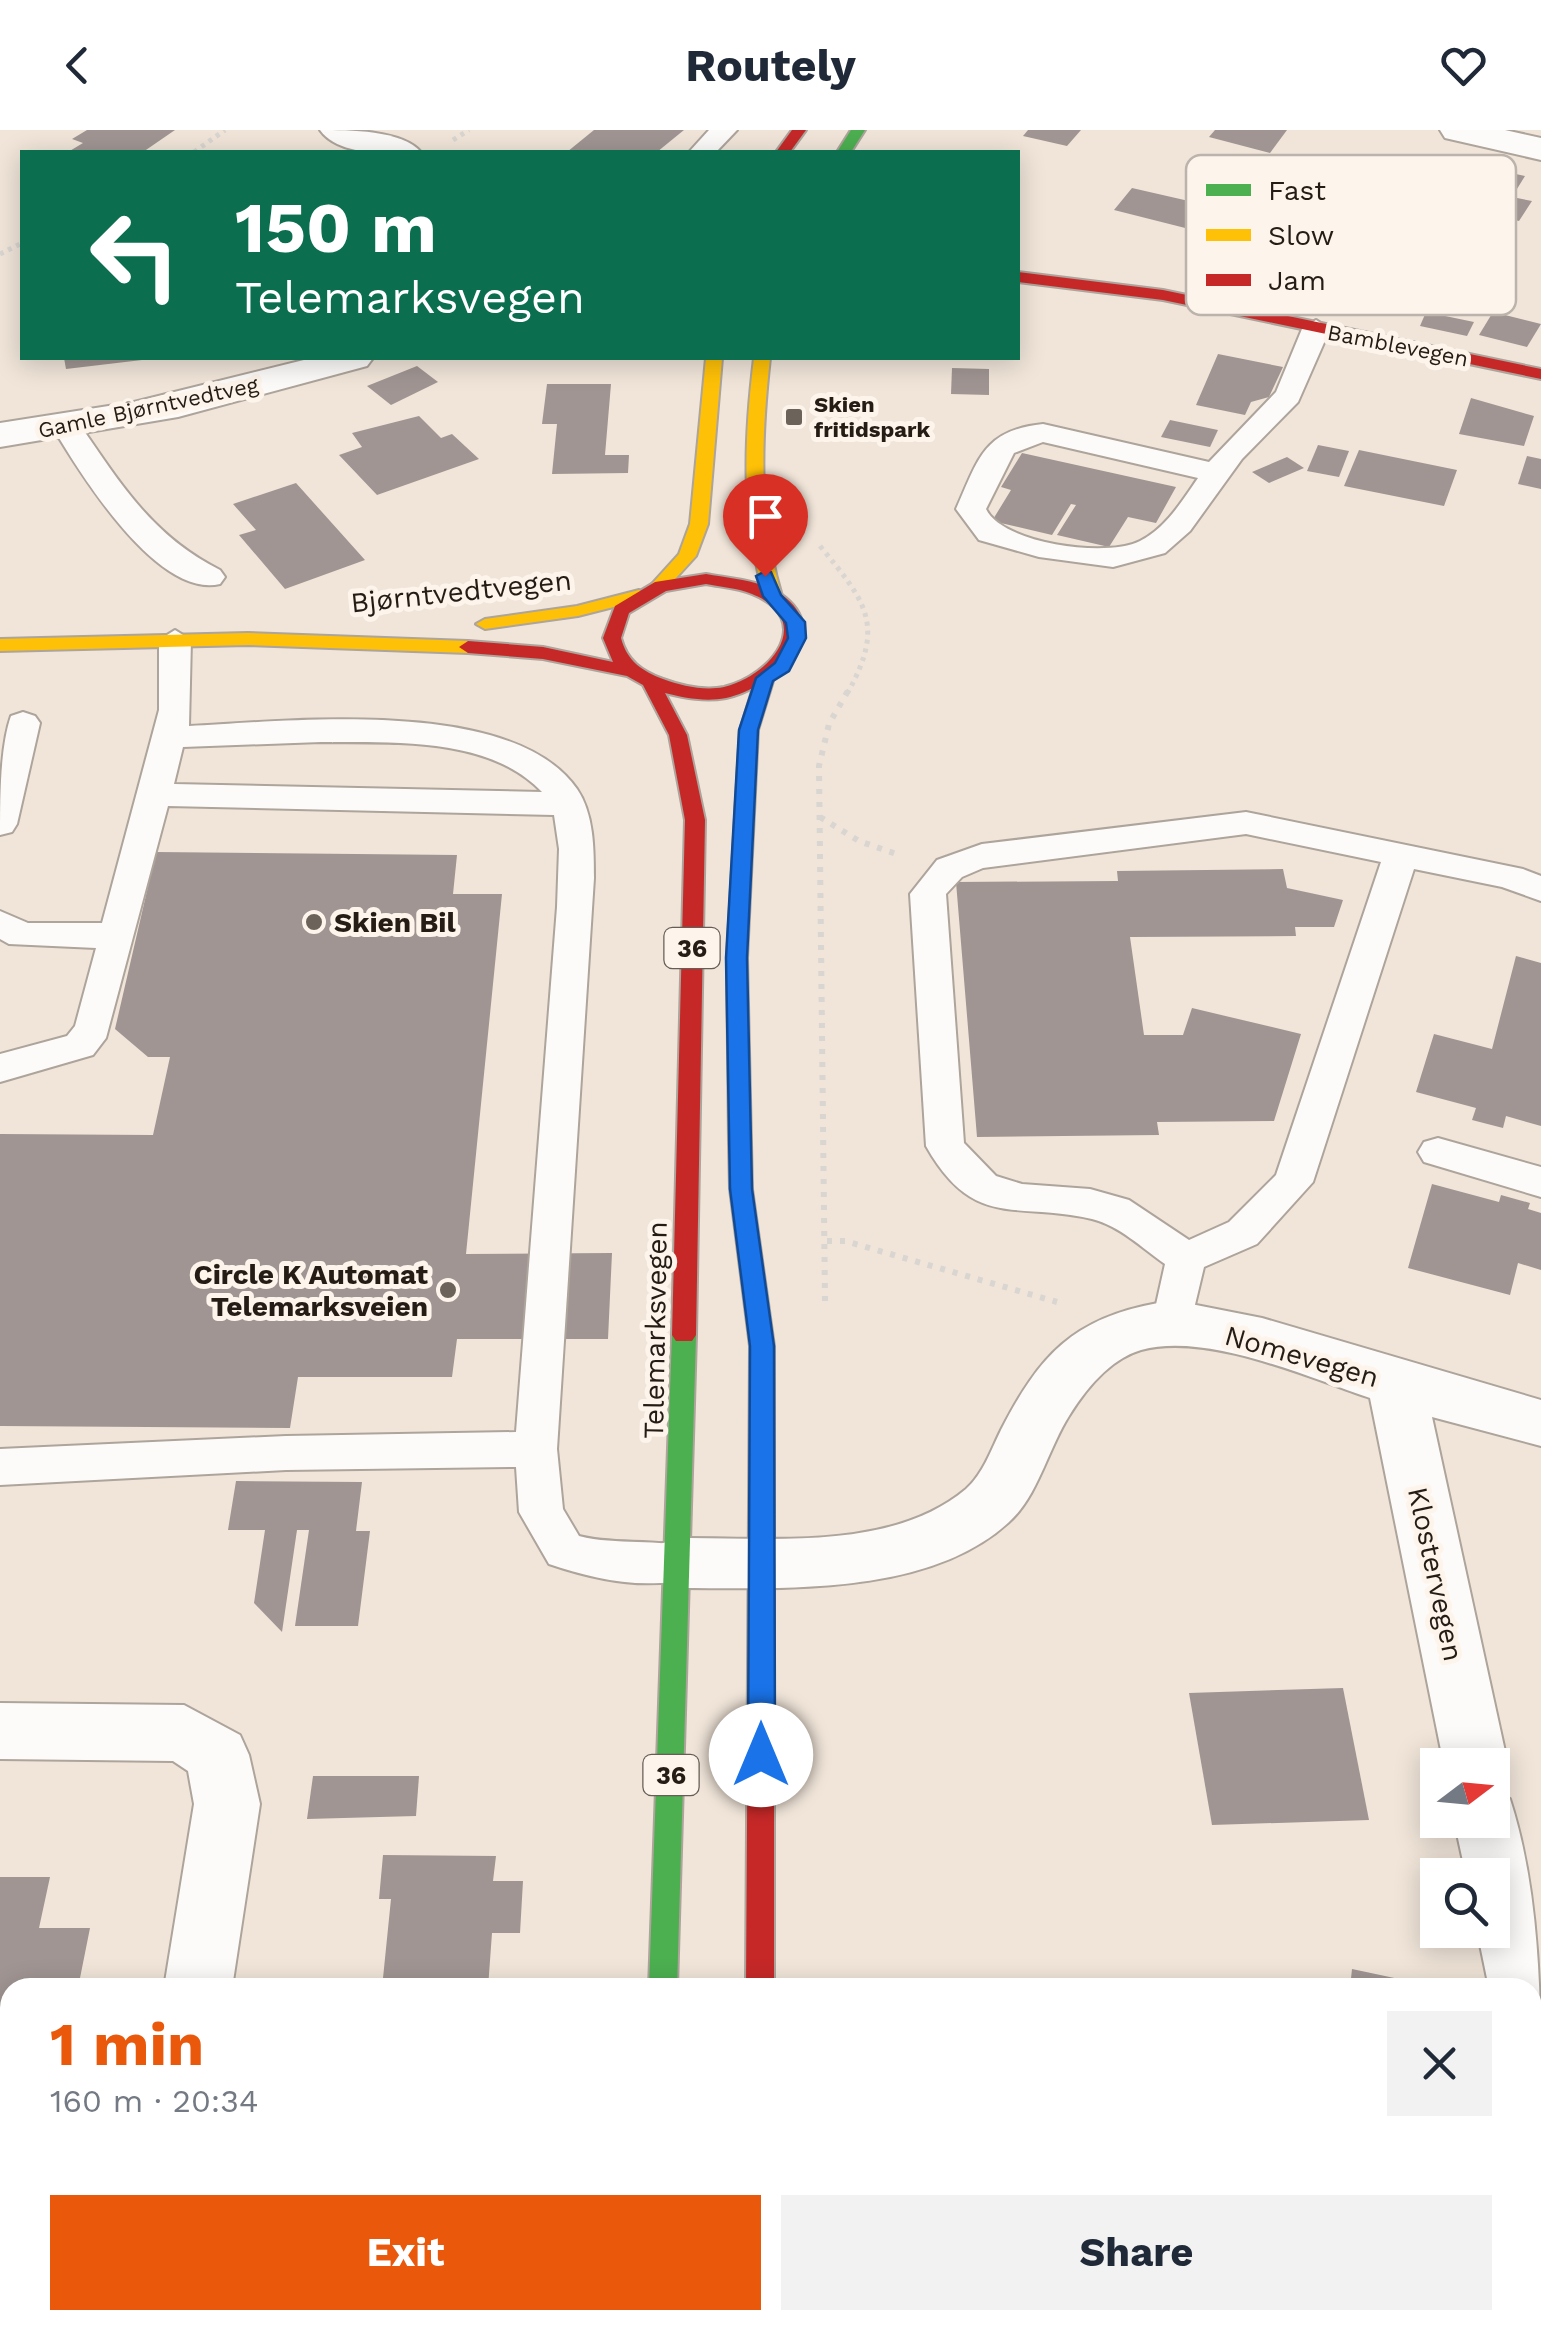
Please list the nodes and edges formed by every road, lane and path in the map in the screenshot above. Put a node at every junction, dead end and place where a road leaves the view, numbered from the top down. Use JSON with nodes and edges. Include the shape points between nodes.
{"nodes":[{"id":1,"x":224,"y":130,"type":"edge"},
{"id":2,"x":338,"y":130,"type":"edge"},
{"id":3,"x":724,"y":130,"type":"edge"},
{"id":4,"x":1458,"y":130,"type":"edge"},
{"id":5,"x":1541,"y":149,"type":"edge"},
{"id":6,"x":197,"y":150,"type":"edge"},
{"id":7,"x":397,"y":150,"type":"edge"},
{"id":8,"x":704,"y":150,"type":"edge"},
{"id":9,"x":1020,"y":277,"type":"edge"},
{"id":10,"x":1186,"y":301,"type":"edge"},
{"id":11,"x":1254,"y":315,"type":"edge"},
{"id":12,"x":1316,"y":328,"type":"junction"},
{"id":13,"x":346,"y":360,"type":"edge"},
{"id":14,"x":714,"y":360,"type":"edge"},
{"id":15,"x":762,"y":360,"type":"edge"},
{"id":16,"x":1541,"y":374,"type":"edge"},
{"id":17,"x":68,"y":428,"type":"junction"},
{"id":18,"x":0,"y":435,"type":"edge"},
{"id":19,"x":1217,"y":473,"type":"junction"},
{"id":20,"x":815,"y":534,"type":"dead end"},
{"id":21,"x":209,"y":577,"type":"dead end"},
{"id":22,"x":649,"y":591,"type":"junction"},
{"id":23,"x":772,"y":596,"type":"junction"},
{"id":24,"x":288,"y":638,"type":"junction"},
{"id":25,"x":176,"y":640,"type":"junction"},
{"id":26,"x":0,"y":645,"type":"edge"},
{"id":27,"x":629,"y":671,"type":"junction"},
{"id":28,"x":765,"y":678,"type":"junction"},
{"id":29,"x":651,"y":683,"type":"junction"},
{"id":30,"x":23,"y":723,"type":"dead end"},
{"id":31,"x":170,"y":737,"type":"junction"},
{"id":32,"x":157,"y":795,"type":"junction"},
{"id":33,"x":567,"y":804,"type":"junction"},
{"id":34,"x":820,"y":818,"type":"junction"},
{"id":35,"x":0,"y":824,"type":"edge"},
{"id":36,"x":1401,"y":856,"type":"junction"},
{"id":37,"x":942,"y":874,"type":"junction"},
{"id":38,"x":1541,"y":889,"type":"edge"},
{"id":39,"x":0,"y":923,"type":"edge"},
{"id":40,"x":118,"y":936,"type":"junction"},
{"id":41,"x":0,"y":1068,"type":"edge"},
{"id":42,"x":1438,"y":1152,"type":"dead end"},
{"id":43,"x":1541,"y":1182,"type":"edge"},
{"id":44,"x":827,"y":1241,"type":"junction"},
{"id":45,"x":1186,"y":1258,"type":"junction"},
{"id":46,"x":825,"y":1320,"type":"dead end"},
{"id":47,"x":1152,"y":1328,"type":"junction"},
{"id":48,"x":1396,"y":1383,"type":"junction"},
{"id":49,"x":1541,"y":1423,"type":"edge"},
{"id":50,"x":536,"y":1449,"type":"junction"},
{"id":51,"x":0,"y":1467,"type":"edge"},
{"id":52,"x":762,"y":1561,"type":"junction"},
{"id":53,"x":679,"y":1563,"type":"junction"},
{"id":54,"x":0,"y":1731,"type":"edge"},
{"id":55,"x":1472,"y":1748,"type":"edge"},
{"id":56,"x":1492,"y":1838,"type":"edge"},
{"id":57,"x":200,"y":1978,"type":"edge"},
{"id":58,"x":663,"y":1978,"type":"edge"},
{"id":59,"x":760,"y":1978,"type":"edge"},
{"id":60,"x":1520,"y":1978,"type":"edge"}],
"edges":[{"from":1,"to":6,"type":"path"},
{"from":2,"to":7,"type":"street"},
{"from":3,"to":8,"type":"lane"},
{"from":4,"to":5,"type":"street"},
{"from":9,"to":10,"type":"main road","name":"Bamblevegen"},
{"from":11,"to":12,"type":"main road","name":"Bamblevegen"},
{"from":12,"to":16,"type":"main road","name":"Bamblevegen"},
{"from":12,"to":19,"type":"lane","via":[[1280,407]]},
{"from":13,"to":17,"type":"street","name":"Gamle Bjørntvedtveg"},
{"from":14,"to":22,"type":"main road","via":[[700,524],[687,556]]},
{"from":15,"to":23,"type":"main road","number":"36","via":[[752,518]]},
{"from":17,"to":18,"type":"street","name":"Gamle Bjørntvedtveg"},
{"from":17,"to":21,"type":"lane","via":[[136,528],[175,563]]},
{"from":19,"to":19,"type":"lane","via":[[1177,526],[1138,553],[1093,559],[996,538],[978,527],[971,509],[1004,442],[1023,433]]},
{"from":20,"to":34,"type":"path","via":[[856,590],[871,637],[823,744]]},
{"from":22,"to":23,"type":"main road","via":[[694,580],[730,581]]},
{"from":22,"to":24,"type":"main road","name":"Bjørntvedtvegen","via":[[531,618]]},
{"from":22,"to":27,"type":"main road","via":[[616,618],[611,632]]},
{"from":23,"to":28,"type":"main road","number":"36","via":[[796,622],[797,638],[782,667]]},
{"from":24,"to":25,"type":"main road","name":"Bjørntvedtvegen"},
{"from":24,"to":27,"type":"main road","name":"Bjørntvedtvegen","via":[[574,654]]},
{"from":25,"to":26,"type":"main road","name":"Bjørntvedtvegen"},
{"from":25,"to":31,"type":"lane"},
{"from":27,"to":29,"type":"main road"},
{"from":28,"to":29,"type":"main road","via":[[721,692]]},
{"from":28,"to":52,"type":"main road","number":"36","via":[[749,730],[736,958],[741,1189],[762,1346]]},
{"from":29,"to":53,"type":"main road","name":"Telemarksvegen","number":"36","via":[[678,734],[695,820]]},
{"from":30,"to":35,"type":"lane"},
{"from":31,"to":32,"type":"lane"},
{"from":31,"to":33,"type":"lane","via":[[352,732],[461,738],[532,762]]},
{"from":32,"to":33,"type":"lane"},
{"from":32,"to":40,"type":"lane"},
{"from":33,"to":50,"type":"lane","via":[[576,834],[576,907]]},
{"from":34,"to":37,"type":"path","via":[[858,841]]},
{"from":34,"to":44,"type":"path"},
{"from":36,"to":37,"type":"lane","via":[[1246,823],[982,856]]},
{"from":36,"to":38,"type":"lane"},
{"from":36,"to":45,"type":"lane","via":[[1292,1182],[1244,1232]]},
{"from":37,"to":45,"type":"lane","via":[[928,894],[930,933],[945,1146],[962,1174],[1004,1196],[1115,1211]]},
{"from":39,"to":40,"type":"lane","via":[[22,934]]},
{"from":40,"to":41,"type":"lane","via":[[94,1028],[80,1046]]},
{"from":42,"to":43,"type":"lane"},
{"from":44,"to":46,"type":"path"},
{"from":44,"to":47,"type":"path"},
{"from":45,"to":47,"type":"lane"},
{"from":47,"to":48,"type":"street","name":"Nomevegen","via":[[1230,1332]]},
{"from":47,"to":52,"type":"street","via":[[1073,1362],[987,1506],[937,1534],[873,1556]]},
{"from":48,"to":49,"type":"street","name":"Nomevegen"},
{"from":48,"to":55,"type":"street","name":"Klostervegen"},
{"from":50,"to":51,"type":"lane"},
{"from":50,"to":53,"type":"lane","via":[[541,1512],[565,1551],[609,1562]]},
{"from":52,"to":53,"type":"street"},
{"from":52,"to":59,"type":"main road","number":"36"},
{"from":53,"to":58,"type":"main road","name":"Telemarksvegen","number":"36"},
{"from":54,"to":57,"type":"street","via":[[184,1733],[217,1755],[227,1804]]},
{"from":56,"to":60,"type":"street"}]}
